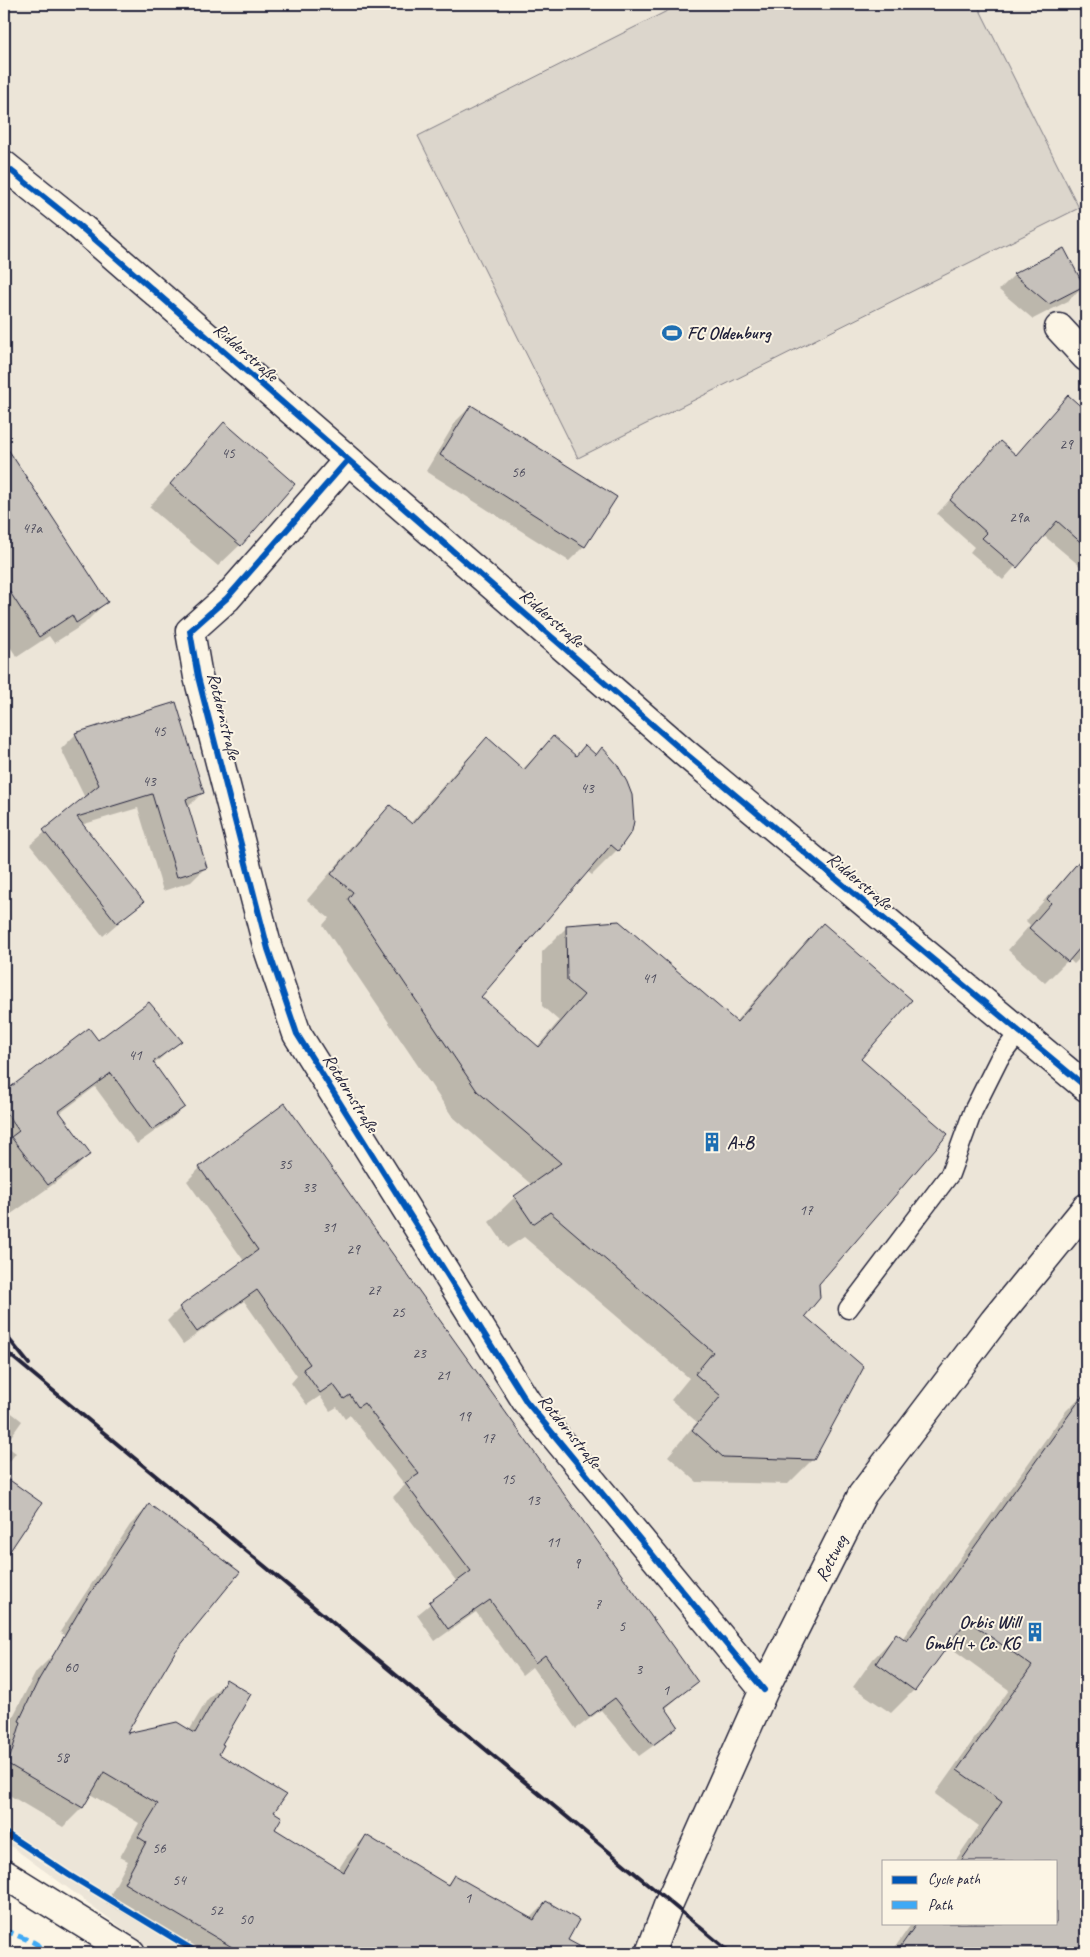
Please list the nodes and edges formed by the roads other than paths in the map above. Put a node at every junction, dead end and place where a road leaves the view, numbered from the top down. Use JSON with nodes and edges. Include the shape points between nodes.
{"nodes":[{"id":1,"x":4,"y":165,"type":"edge"},
{"id":2,"x":1059,"y":328,"type":"dead end"},
{"id":3,"x":1086,"y":357,"type":"edge"},
{"id":4,"x":347,"y":461,"type":"junction"},
{"id":5,"x":1019,"y":1032,"type":"junction"},
{"id":6,"x":1086,"y":1087,"type":"edge"},
{"id":7,"x":1086,"y":1208,"type":"edge"},
{"id":8,"x":848,"y":1309,"type":"dead end"},
{"id":9,"x":764,"y":1690,"type":"junction"},
{"id":10,"x":5,"y":1879,"type":"edge"},
{"id":11,"x":131,"y":1953,"type":"edge"},
{"id":12,"x":650,"y":1953,"type":"edge"}],
"edges":[{"from":1,"to":4,"type":"street","name":"Ridderstraße","via":[[75,222]]},
{"from":2,"to":3,"type":"street"},
{"from":4,"to":5,"type":"street","name":"Ridderstraße","via":[[685,752]]},
{"from":4,"to":9,"type":"street","name":"Rotdornstraße","via":[[227,598],[190,631],[198,677],[268,949],[297,1034],[526,1401]]},
{"from":5,"to":6,"type":"street","name":"Ridderstraße"},
{"from":5,"to":8,"type":"lane","via":[[999,1059],[973,1111],[950,1174]]},
{"from":7,"to":9,"type":"street","name":"Rottweg","via":[[994,1321],[862,1495]]},
{"from":9,"to":12,"type":"street","name":"Rottweg"},
{"from":10,"to":11,"type":"street"}]}
